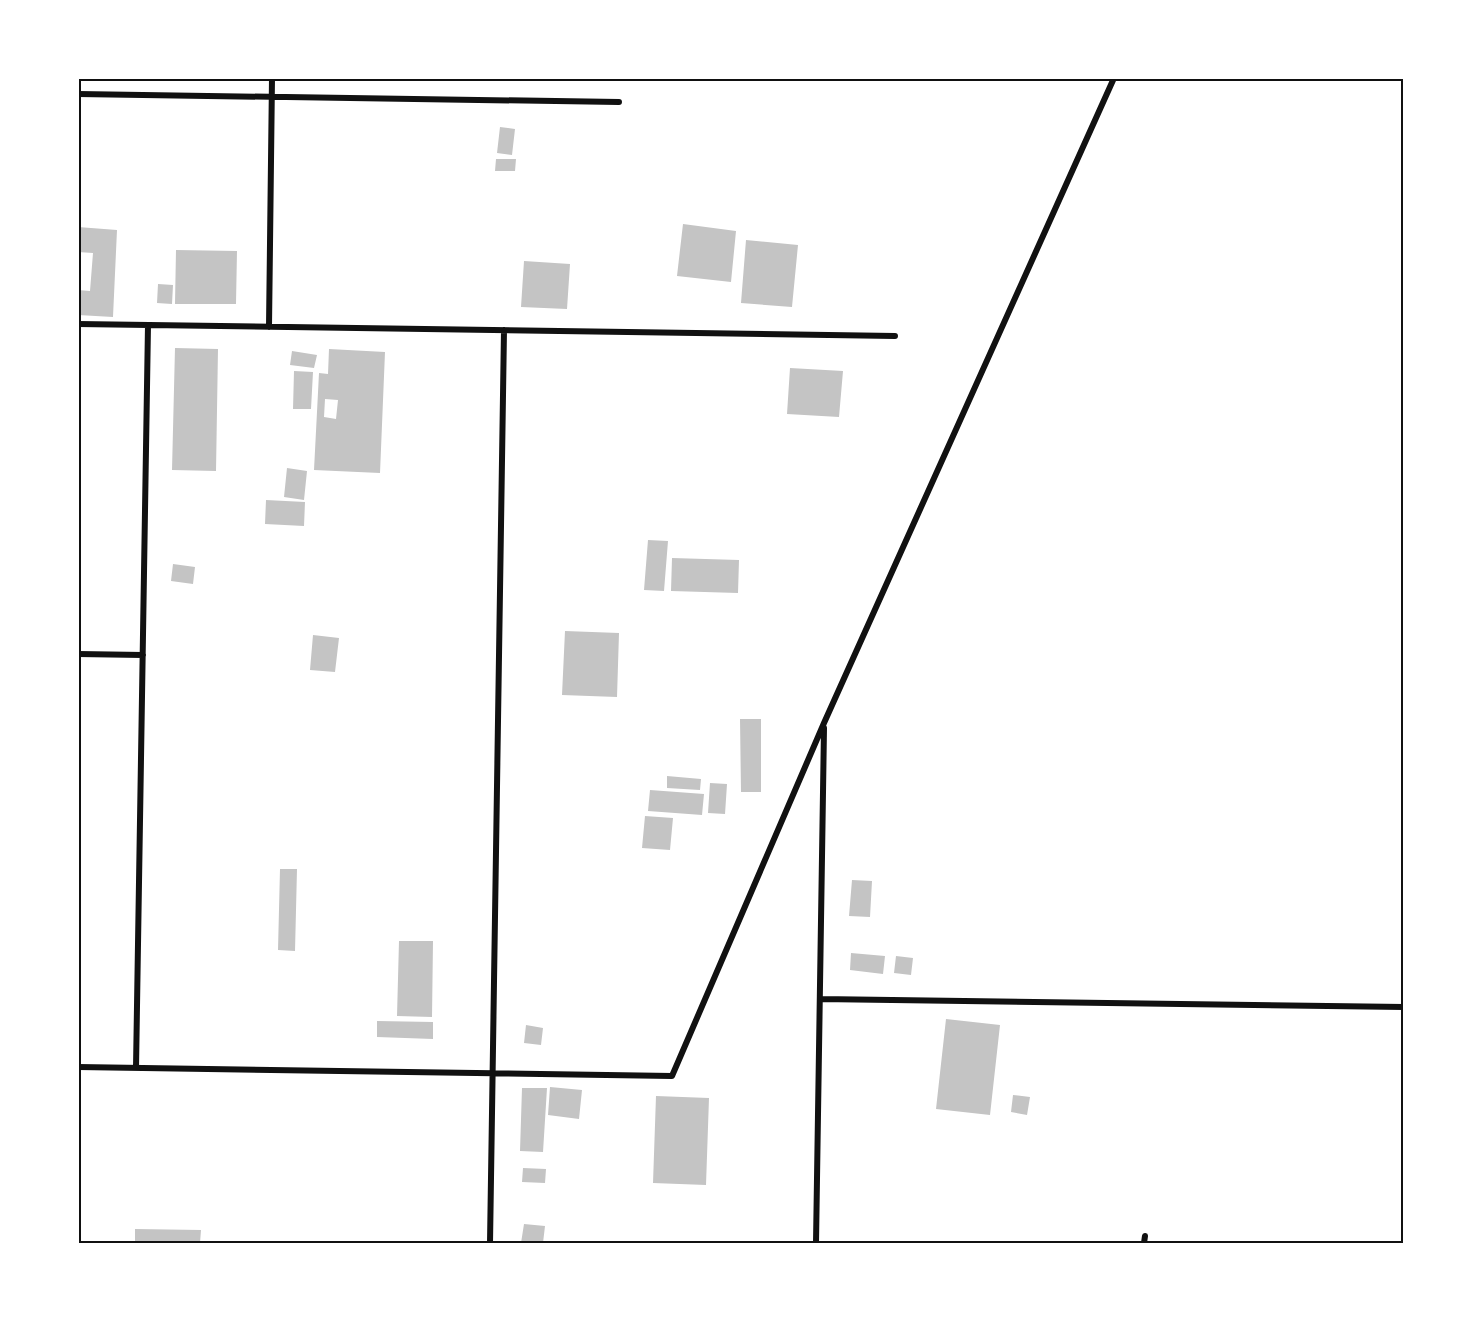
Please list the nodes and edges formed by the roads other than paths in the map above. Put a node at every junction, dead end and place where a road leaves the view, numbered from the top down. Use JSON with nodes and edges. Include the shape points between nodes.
{"nodes":[{"id":1,"x":272,"y":78,"type":"edge"},
{"id":2,"x":1114,"y":78,"type":"edge"},
{"id":3,"x":78,"y":94,"type":"edge"},
{"id":4,"x":272,"y":97,"type":"junction"},
{"id":5,"x":619,"y":102,"type":"dead end"},
{"id":6,"x":78,"y":324,"type":"edge"},
{"id":7,"x":148,"y":325,"type":"junction"},
{"id":8,"x":268,"y":327,"type":"junction"},
{"id":9,"x":504,"y":330,"type":"junction"},
{"id":10,"x":895,"y":336,"type":"dead end"},
{"id":11,"x":78,"y":654,"type":"edge"},
{"id":12,"x":143,"y":655,"type":"junction"},
{"id":13,"x":824,"y":723,"type":"junction"},
{"id":14,"x":820,"y":999,"type":"junction"},
{"id":15,"x":1404,"y":1007,"type":"edge"},
{"id":16,"x":78,"y":1067,"type":"edge"},
{"id":17,"x":136,"y":1068,"type":"junction"},
{"id":18,"x":493,"y":1073,"type":"junction"},
{"id":19,"x":490,"y":1243,"type":"edge"},
{"id":20,"x":816,"y":1243,"type":"edge"}],
"edges":[{"from":1,"to":4,"type":"street"},
{"from":2,"to":13,"type":"street"},
{"from":3,"to":4,"type":"street"},
{"from":4,"to":5,"type":"street"},
{"from":4,"to":8,"type":"street"},
{"from":6,"to":7,"type":"street"},
{"from":7,"to":8,"type":"street"},
{"from":7,"to":12,"type":"street"},
{"from":8,"to":9,"type":"street"},
{"from":9,"to":10,"type":"street"},
{"from":9,"to":18,"type":"street"},
{"from":11,"to":12,"type":"street"},
{"from":12,"to":17,"type":"street"},
{"from":13,"to":14,"type":"street"},
{"from":13,"to":18,"type":"street","via":[[672,1076]]},
{"from":14,"to":15,"type":"street"},
{"from":14,"to":20,"type":"street"},
{"from":16,"to":17,"type":"street"},
{"from":17,"to":18,"type":"street"},
{"from":18,"to":19,"type":"street"}]}
